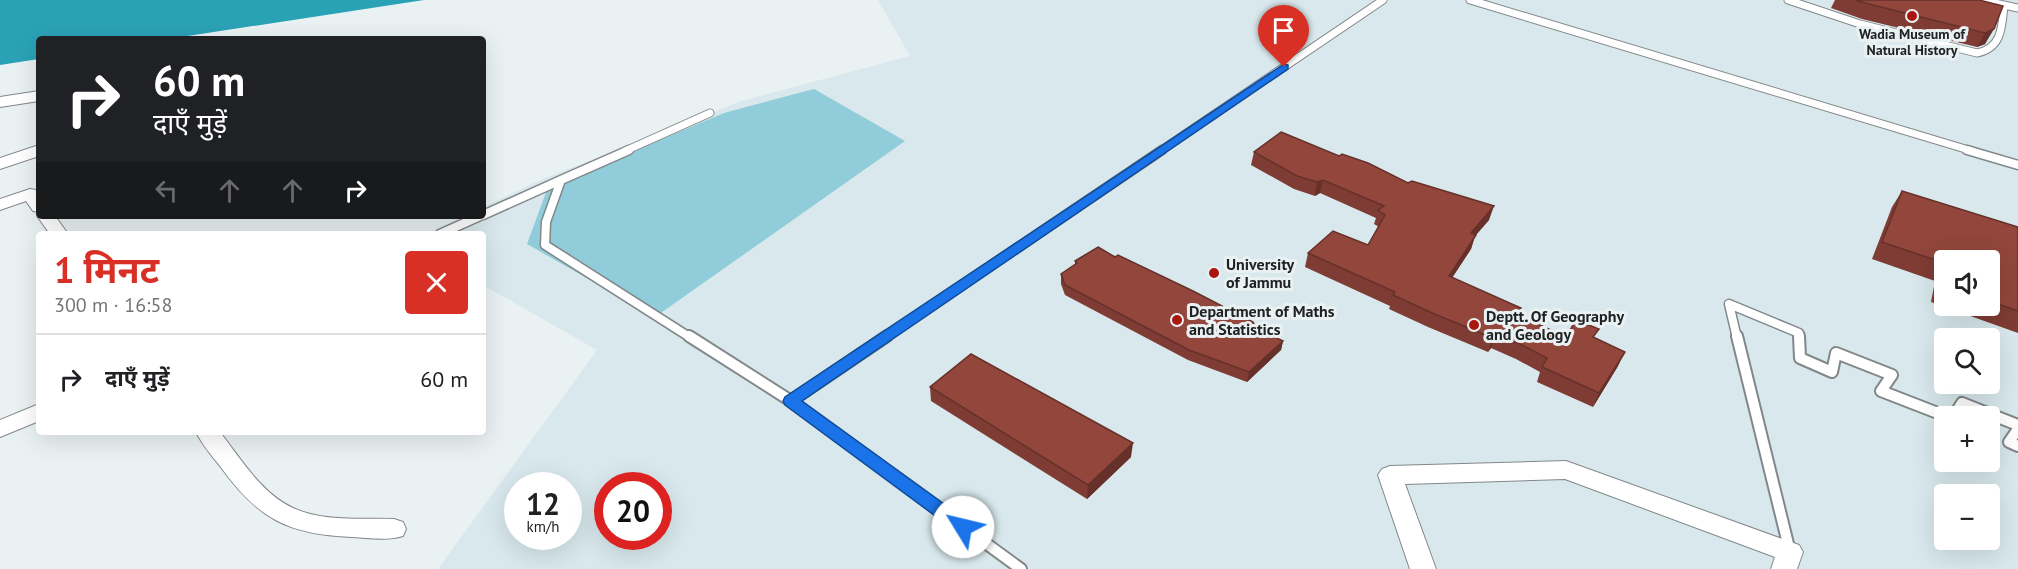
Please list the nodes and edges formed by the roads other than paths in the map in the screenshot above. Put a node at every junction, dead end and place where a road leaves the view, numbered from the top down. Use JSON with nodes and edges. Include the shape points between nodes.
{"nodes":[{"id":1,"x":1383,"y":0,"type":"edge"},
{"id":2,"x":1470,"y":0,"type":"edge"},
{"id":3,"x":1788,"y":0,"type":"edge"},
{"id":4,"x":1981,"y":0,"type":"edge"},
{"id":5,"x":2004,"y":5,"type":"junction"},
{"id":6,"x":2018,"y":8,"type":"edge"},
{"id":7,"x":36,"y":96,"type":"edge"},
{"id":8,"x":0,"y":102,"type":"edge"},
{"id":9,"x":710,"y":113,"type":"dead end"},
{"id":10,"x":36,"y":151,"type":"edge"},
{"id":11,"x":0,"y":164,"type":"edge"},
{"id":12,"x":2018,"y":165,"type":"edge"},
{"id":13,"x":561,"y":180,"type":"junction"},
{"id":14,"x":36,"y":197,"type":"edge"},
{"id":15,"x":0,"y":205,"type":"edge"},
{"id":16,"x":486,"y":213,"type":"edge"},
{"id":17,"x":473,"y":219,"type":"edge"},
{"id":18,"x":447,"y":231,"type":"edge"},
{"id":19,"x":791,"y":401,"type":"junction"},
{"id":20,"x":1934,"y":412,"type":"edge"},
{"id":21,"x":36,"y":413,"type":"edge"},
{"id":22,"x":2000,"y":419,"type":"edge"},
{"id":23,"x":2018,"y":427,"type":"edge"},
{"id":24,"x":0,"y":429,"type":"edge"},
{"id":25,"x":209,"y":435,"type":"edge"},
{"id":26,"x":2018,"y":446,"type":"edge"},
{"id":27,"x":394,"y":529,"type":"dead end"},
{"id":28,"x":1787,"y":560,"type":"edge"},
{"id":29,"x":1021,"y":569,"type":"edge"},
{"id":30,"x":1423,"y":569,"type":"edge"}],
"edges":[{"from":1,"to":19,"type":"lane"},
{"from":2,"to":12,"type":"lane"},
{"from":3,"to":5,"type":"lane","via":[[1860,24],[1977,53],[1992,49],[1999,41]]},
{"from":4,"to":5,"type":"lane"},
{"from":5,"to":6,"type":"lane"},
{"from":7,"to":8,"type":"street"},
{"from":9,"to":13,"type":"lane"},
{"from":10,"to":11,"type":"street"},
{"from":13,"to":16,"type":"lane"},
{"from":13,"to":19,"type":"lane","via":[[543,236],[545,244]]},
{"from":14,"to":15,"type":"street"},
{"from":17,"to":18,"type":"lane"},
{"from":19,"to":29,"type":"lane"},
{"from":20,"to":28,"type":"lane","via":[[1881,391],[1892,375],[1836,353],[1832,372],[1800,358],[1799,333],[1729,304]]},
{"from":21,"to":24,"type":"street"},
{"from":22,"to":23,"type":"lane"},
{"from":23,"to":26,"type":"lane","via":[[2009,442]]},
{"from":25,"to":27,"type":"street","via":[[255,493],[284,514],[323,524]]},
{"from":28,"to":30,"type":"street","via":[[1566,470],[1390,475]]}]}
